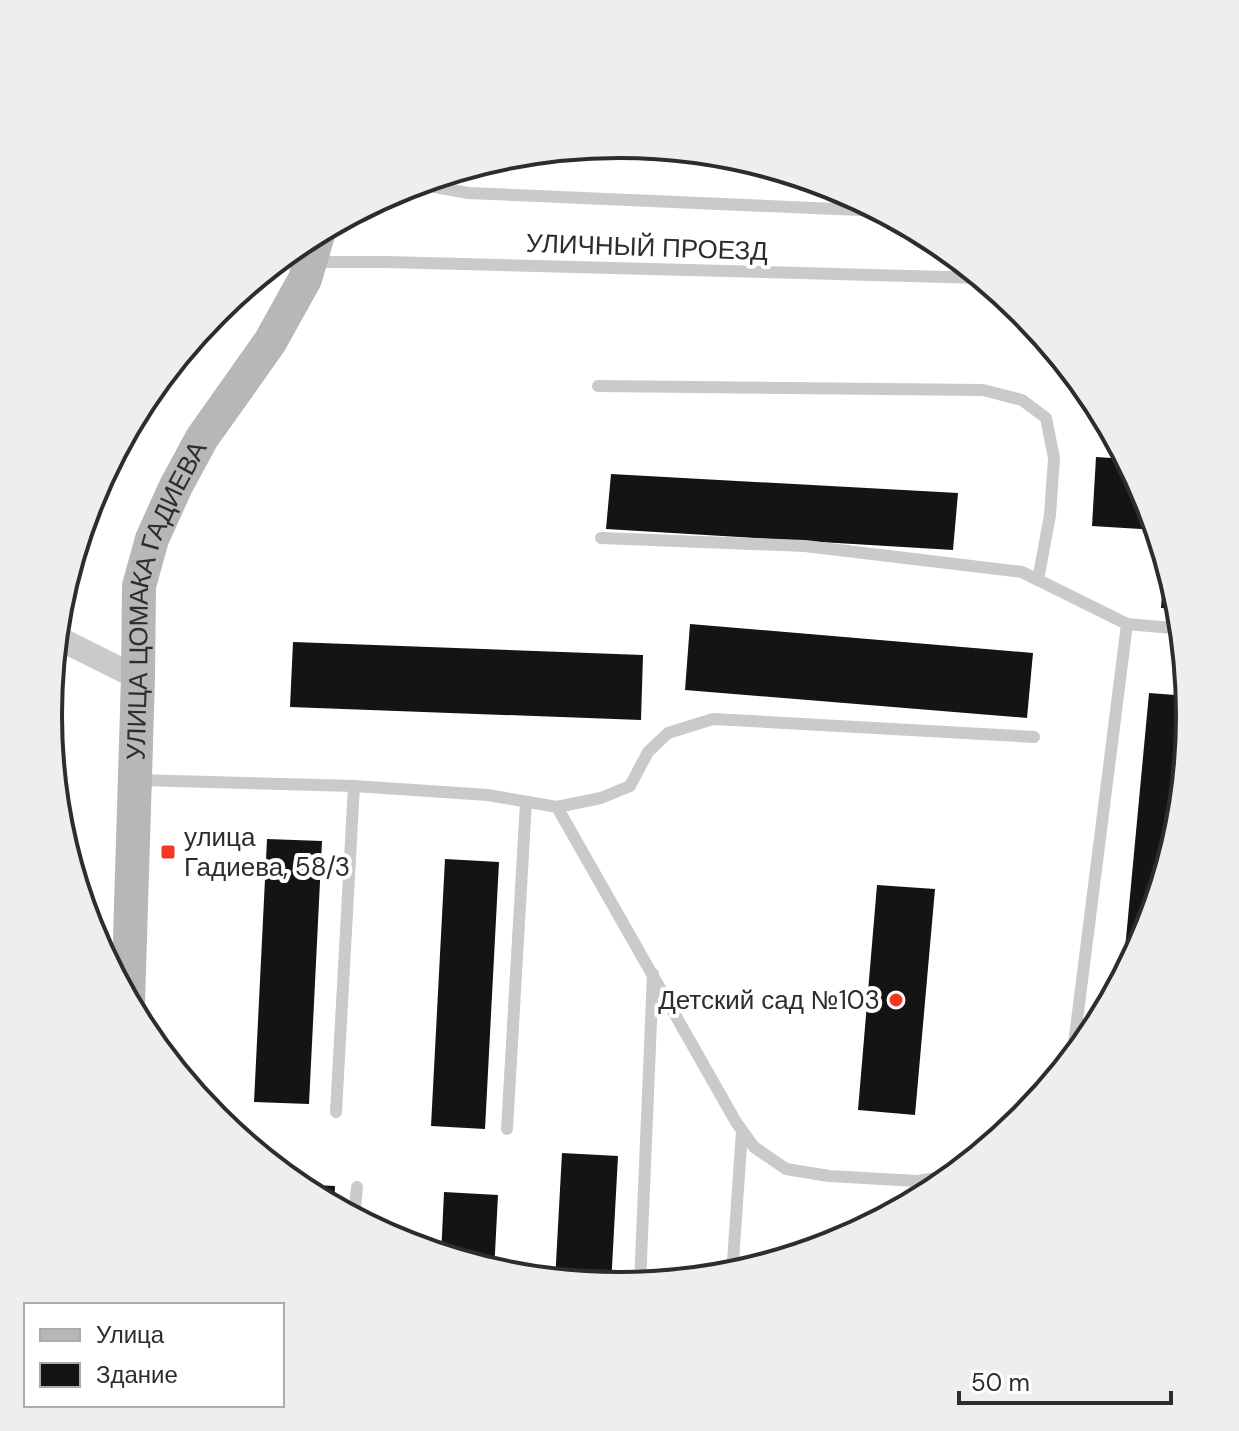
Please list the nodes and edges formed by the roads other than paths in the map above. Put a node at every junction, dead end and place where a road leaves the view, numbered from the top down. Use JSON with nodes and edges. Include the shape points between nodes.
{"nodes":[{"id":1,"x":440,"y":188,"type":"edge"},
{"id":2,"x":855,"y":210,"type":"edge"},
{"id":3,"x":319,"y":247,"type":"edge"},
{"id":4,"x":314,"y":250,"type":"edge"},
{"id":5,"x":964,"y":278,"type":"edge"},
{"id":6,"x":598,"y":386,"type":"dead end"},
{"id":7,"x":601,"y":538,"type":"dead end"},
{"id":8,"x":1038,"y":580,"type":"junction"},
{"id":9,"x":1127,"y":624,"type":"junction"},
{"id":10,"x":1169,"y":628,"type":"edge"},
{"id":11,"x":67,"y":643,"type":"edge"},
{"id":12,"x":138,"y":678,"type":"junction"},
{"id":13,"x":1034,"y":737,"type":"dead end"},
{"id":14,"x":135,"y":780,"type":"junction"},
{"id":15,"x":354,"y":786,"type":"junction"},
{"id":16,"x":526,"y":802,"type":"junction"},
{"id":17,"x":557,"y":807,"type":"junction"},
{"id":18,"x":653,"y":974,"type":"junction"},
{"id":19,"x":129,"y":979,"type":"edge"},
{"id":20,"x":1075,"y":1036,"type":"edge"},
{"id":21,"x":336,"y":1112,"type":"dead end"},
{"id":22,"x":507,"y":1129,"type":"dead end"},
{"id":23,"x":742,"y":1131,"type":"junction"},
{"id":24,"x":929,"y":1179,"type":"edge"},
{"id":25,"x":357,"y":1187,"type":"dead end"},
{"id":26,"x":355,"y":1206,"type":"edge"},
{"id":27,"x":733,"y":1261,"type":"edge"},
{"id":28,"x":641,"y":1272,"type":"edge"}],
"edges":[{"from":1,"to":2,"type":"lane"},
{"from":3,"to":5,"type":"lane","name":"УЛИЧНЫЙ ПРОЕЗД","via":[[387,262]]},
{"from":4,"to":12,"type":"main road","name":"УЛИЦА ЦОМАКА ГАДИЕВА","via":[[305,279],[270,342],[202,438],[152,539],[139,586]]},
{"from":6,"to":8,"type":"lane","via":[[983,390],[1022,400],[1046,418],[1054,458]]},
{"from":7,"to":8,"type":"lane","via":[[805,546],[1022,572]]},
{"from":8,"to":9,"type":"lane"},
{"from":9,"to":10,"type":"lane"},
{"from":9,"to":20,"type":"lane"},
{"from":11,"to":12,"type":"street"},
{"from":12,"to":14,"type":"main road","name":"УЛИЦА ЦОМАКА ГАДИЕВА"},
{"from":13,"to":17,"type":"lane","via":[[713,719],[668,733],[648,752],[630,786]]},
{"from":14,"to":15,"type":"lane"},
{"from":14,"to":19,"type":"main road","name":"УЛИЦА ЦОМАКА ГАДИЕВА"},
{"from":15,"to":16,"type":"lane"},
{"from":15,"to":21,"type":"lane"},
{"from":16,"to":17,"type":"lane"},
{"from":16,"to":22,"type":"lane"},
{"from":17,"to":18,"type":"lane"},
{"from":18,"to":23,"type":"lane"},
{"from":18,"to":28,"type":"lane"},
{"from":23,"to":24,"type":"lane","via":[[754,1147],[786,1169]]},
{"from":23,"to":27,"type":"lane"},
{"from":25,"to":26,"type":"lane"}]}
